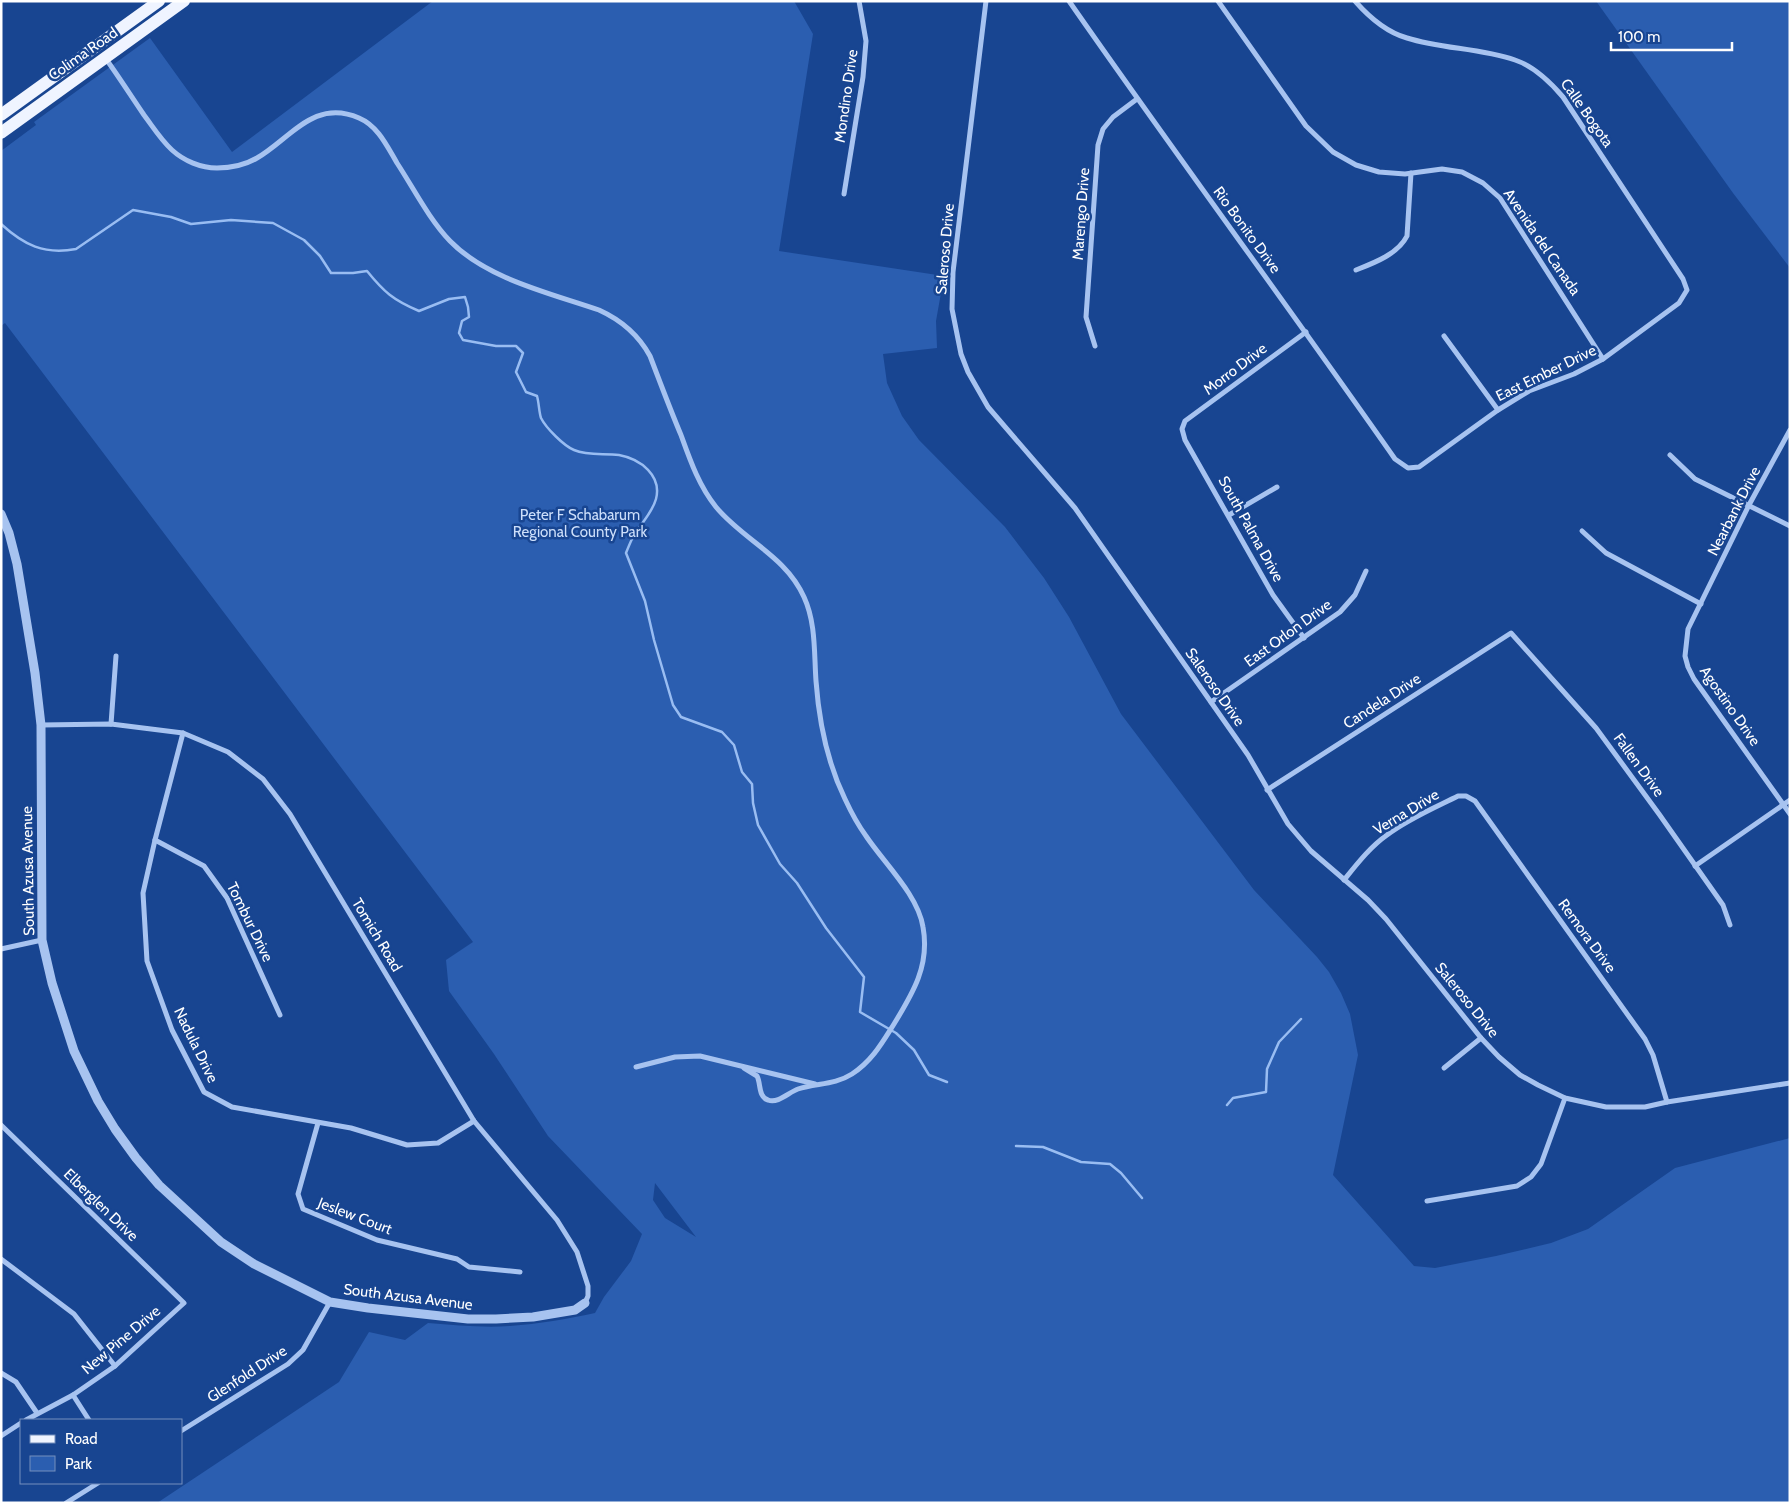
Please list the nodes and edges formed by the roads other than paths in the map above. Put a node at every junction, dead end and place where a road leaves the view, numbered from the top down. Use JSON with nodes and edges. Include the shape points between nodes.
{"nodes":[{"id":1,"x":159,"y":1,"type":"edge"},
{"id":2,"x":184,"y":1,"type":"edge"},
{"id":3,"x":859,"y":1,"type":"edge"},
{"id":4,"x":986,"y":1,"type":"edge"},
{"id":5,"x":1070,"y":1,"type":"edge"},
{"id":6,"x":1218,"y":1,"type":"edge"},
{"id":7,"x":1355,"y":1,"type":"edge"},
{"id":8,"x":106,"y":58,"type":"junction"},
{"id":9,"x":1137,"y":99,"type":"junction"},
{"id":10,"x":1,"y":115,"type":"edge"},
{"id":11,"x":1,"y":133,"type":"edge"},
{"id":12,"x":1411,"y":173,"type":"junction"},
{"id":13,"x":844,"y":194,"type":"dead end"},
{"id":14,"x":1356,"y":270,"type":"dead end"},
{"id":15,"x":1687,"y":290,"type":"joint"},
{"id":16,"x":1306,"y":332,"type":"junction"},
{"id":17,"x":1444,"y":336,"type":"dead end"},
{"id":18,"x":1095,"y":346,"type":"dead end"},
{"id":19,"x":1603,"y":359,"type":"junction"},
{"id":20,"x":1498,"y":410,"type":"junction"},
{"id":21,"x":1182,"y":428,"type":"joint"},
{"id":22,"x":1790,"y":430,"type":"edge"},
{"id":23,"x":1670,"y":455,"type":"dead end"},
{"id":24,"x":1408,"y":468,"type":"joint"},
{"id":25,"x":1277,"y":487,"type":"dead end"},
{"id":26,"x":1749,"y":505,"type":"junction"},
{"id":27,"x":1,"y":514,"type":"edge"},
{"id":28,"x":1229,"y":515,"type":"junction"},
{"id":29,"x":1790,"y":526,"type":"edge"},
{"id":30,"x":1582,"y":530,"type":"dead end"},
{"id":31,"x":1366,"y":571,"type":"dead end"},
{"id":32,"x":1701,"y":604,"type":"junction"},
{"id":33,"x":1511,"y":633,"type":"joint"},
{"id":34,"x":1304,"y":638,"type":"junction"},
{"id":35,"x":116,"y":656,"type":"dead end"},
{"id":36,"x":1211,"y":702,"type":"junction"},
{"id":37,"x":111,"y":724,"type":"junction"},
{"id":38,"x":41,"y":725,"type":"junction"},
{"id":39,"x":183,"y":733,"type":"junction"},
{"id":40,"x":1267,"y":790,"type":"junction"},
{"id":41,"x":1466,"y":796,"type":"joint"},
{"id":42,"x":1790,"y":800,"type":"edge"},
{"id":43,"x":1783,"y":804,"type":"junction"},
{"id":44,"x":1790,"y":814,"type":"edge"},
{"id":45,"x":154,"y":840,"type":"junction"},
{"id":46,"x":1695,"y":866,"type":"junction"},
{"id":47,"x":1344,"y":880,"type":"junction"},
{"id":48,"x":1730,"y":924,"type":"dead end"},
{"id":49,"x":42,"y":940,"type":"junction"},
{"id":50,"x":1,"y":949,"type":"edge"},
{"id":51,"x":280,"y":1015,"type":"dead end"},
{"id":52,"x":1481,"y":1038,"type":"junction"},
{"id":53,"x":636,"y":1067,"type":"dead end"},
{"id":54,"x":744,"y":1068,"type":"junction"},
{"id":55,"x":1444,"y":1068,"type":"dead end"},
{"id":56,"x":1790,"y":1083,"type":"edge"},
{"id":57,"x":818,"y":1085,"type":"junction"},
{"id":58,"x":1565,"y":1098,"type":"junction"},
{"id":59,"x":1667,"y":1102,"type":"junction"},
{"id":60,"x":474,"y":1122,"type":"junction"},
{"id":61,"x":318,"y":1123,"type":"junction"},
{"id":62,"x":1,"y":1125,"type":"edge"},
{"id":63,"x":1427,"y":1201,"type":"dead end"},
{"id":64,"x":1,"y":1259,"type":"edge"},
{"id":65,"x":520,"y":1272,"type":"dead end"},
{"id":66,"x":330,"y":1302,"type":"junction"},
{"id":67,"x":184,"y":1303,"type":"joint"},
{"id":68,"x":585,"y":1303,"type":"joint"},
{"id":69,"x":115,"y":1366,"type":"junction"},
{"id":70,"x":1,"y":1373,"type":"edge"},
{"id":71,"x":73,"y":1395,"type":"junction"},
{"id":72,"x":37,"y":1413,"type":"junction"},
{"id":73,"x":28,"y":1419,"type":"edge"},
{"id":74,"x":87,"y":1419,"type":"edge"},
{"id":75,"x":20,"y":1424,"type":"edge"},
{"id":76,"x":182,"y":1429,"type":"edge"},
{"id":77,"x":1,"y":1436,"type":"edge"},
{"id":78,"x":96,"y":1484,"type":"edge"},
{"id":79,"x":66,"y":1503,"type":"edge"}],
"edges":[{"from":1,"to":10,"type":"main road","name":"Colima Road"},
{"from":2,"to":8,"type":"main road","name":"Colima Road"},
{"from":3,"to":13,"type":"street","name":"Mondino Drive","via":[[866,41]]},
{"from":4,"to":36,"type":"street","name":"Saleroso Drive","via":[[953,272],[952,309],[961,354],[988,407],[1075,508]]},
{"from":5,"to":9,"type":"street","name":"Rio Bonito Drive"},
{"from":6,"to":12,"type":"street","name":"Avenida del Canada","via":[[1306,126],[1333,152],[1356,165],[1379,172]]},
{"from":7,"to":15,"type":"street","name":"Calle Bogota","via":[[1368,16],[1406,38],[1517,60],[1549,81],[1563,97],[1683,279]]},
{"from":8,"to":11,"type":"main road","name":"Colima Road"},
{"from":8,"to":57,"type":"street","via":[[167,145],[184,159],[208,168],[234,167],[250,162],[321,114],[360,118],[374,128],[437,225],[464,254],[504,276],[613,316],[638,338],[650,356],[704,489],[731,523],[783,565],[797,584],[808,607],[821,723],[836,778],[858,823],[910,897],[923,926],[925,949],[921,974],[912,995],[874,1056],[851,1075]]},
{"from":9,"to":16,"type":"street","name":"Rio Bonito Drive"},
{"from":9,"to":18,"type":"street","name":"Marengo Drive","via":[[1112,117],[1102,129],[1098,145],[1086,317]]},
{"from":12,"to":14,"type":"street","via":[[1404,242],[1377,262]]},
{"from":12,"to":19,"type":"street","name":"Avenida del Canada","via":[[1442,169],[1462,172],[1483,183],[1500,198]]},
{"from":15,"to":19,"type":"street","name":"East Ember Drive","via":[[1679,303]]},
{"from":16,"to":21,"type":"street","name":"Morro Drive","via":[[1185,421]]},
{"from":16,"to":24,"type":"street","name":"Rio Bonito Drive","via":[[1395,459]]},
{"from":17,"to":20,"type":"street"},
{"from":19,"to":20,"type":"street","name":"East Ember Drive","via":[[1529,391]]},
{"from":20,"to":24,"type":"street","name":"East Ember Drive","via":[[1420,467]]},
{"from":21,"to":28,"type":"street","name":"South Palma Drive","via":[[1185,440]]},
{"from":22,"to":26,"type":"street","name":"Nearbank Drive"},
{"from":23,"to":26,"type":"street","via":[[1695,479]]},
{"from":25,"to":28,"type":"street"},
{"from":26,"to":29,"type":"street"},
{"from":26,"to":32,"type":"street","name":"Nearbank Drive"},
{"from":27,"to":38,"type":"street","name":"South Azusa Avenue","via":[[16,564]]},
{"from":28,"to":34,"type":"street","name":"South Palma Drive","via":[[1273,595]]},
{"from":30,"to":32,"type":"street","via":[[1606,553]]},
{"from":31,"to":34,"type":"street","name":"East Orlon Drive","via":[[1355,595],[1340,612]]},
{"from":32,"to":43,"type":"street","name":"Agostino Drive","via":[[1686,636],[1688,667]]},
{"from":33,"to":40,"type":"street","name":"Candela Drive"},
{"from":33,"to":46,"type":"street","name":"Fallen Drive","via":[[1596,728]]},
{"from":34,"to":36,"type":"street","name":"East Orlon Drive"},
{"from":35,"to":37,"type":"street"},
{"from":36,"to":40,"type":"street","name":"Saleroso Drive","via":[[1248,755]]},
{"from":37,"to":38,"type":"street","name":"Tomich Road"},
{"from":37,"to":39,"type":"street","name":"Tomich Road"},
{"from":38,"to":49,"type":"street","name":"South Azusa Avenue"},
{"from":39,"to":45,"type":"street","name":"Nadula Drive"},
{"from":39,"to":60,"type":"street","name":"Tomich Road","via":[[228,752],[263,779],[290,814]]},
{"from":40,"to":47,"type":"street","name":"Saleroso Drive","via":[[1300,840]]},
{"from":41,"to":47,"type":"street","name":"Verna Drive","via":[[1458,796],[1386,835]]},
{"from":41,"to":59,"type":"street","name":"Remora Drive","via":[[1475,800],[1645,1039]]},
{"from":42,"to":43,"type":"street"},
{"from":43,"to":44,"type":"street","name":"Agostino Drive"},
{"from":43,"to":46,"type":"street"},
{"from":45,"to":51,"type":"street","name":"Tombur Drive","via":[[204,866],[227,898]]},
{"from":45,"to":61,"type":"street","name":"Nadula Drive","via":[[143,893],[147,961],[172,1030],[204,1092],[232,1107]]},
{"from":46,"to":48,"type":"street","name":"Fallen Drive","via":[[1723,905]]},
{"from":47,"to":52,"type":"street","name":"Saleroso Drive","via":[[1386,919]]},
{"from":49,"to":50,"type":"street"},
{"from":49,"to":66,"type":"street","name":"South Azusa Avenue","via":[[74,1051],[98,1101],[136,1158],[159,1185],[221,1242],[254,1264]]},
{"from":52,"to":55,"type":"street"},
{"from":52,"to":58,"type":"street","name":"Saleroso Drive","via":[[1520,1075]]},
{"from":53,"to":54,"type":"street","via":[[692,1056]]},
{"from":54,"to":57,"type":"street"},
{"from":54,"to":57,"type":"street","via":[[757,1076],[760,1092],[768,1100],[780,1099],[799,1088]]},
{"from":56,"to":59,"type":"street","name":"Saleroso Drive"},
{"from":58,"to":59,"type":"street","name":"Saleroso Drive","via":[[1606,1107],[1646,1107]]},
{"from":58,"to":63,"type":"street","via":[[1541,1164],[1531,1177],[1517,1186]]},
{"from":60,"to":61,"type":"street","name":"Nadula Drive","via":[[438,1143],[407,1145],[351,1128]]},
{"from":60,"to":68,"type":"street","name":"Tomich Road","via":[[556,1220],[578,1252],[588,1286]]},
{"from":61,"to":65,"type":"street","name":"Jeslew Court","via":[[298,1194],[303,1210],[377,1240],[457,1259],[469,1267]]},
{"from":62,"to":67,"type":"street","name":"Elberglen Drive"},
{"from":64,"to":69,"type":"street","via":[[74,1314]]},
{"from":66,"to":68,"type":"street","name":"South Azusa Avenue","via":[[477,1319],[575,1310]]},
{"from":66,"to":76,"type":"street","name":"Glenfold Drive","via":[[303,1350],[288,1364]]},
{"from":67,"to":69,"type":"street","name":"New Pine Drive"},
{"from":69,"to":71,"type":"street","name":"New Pine Drive"},
{"from":70,"to":72,"type":"street","via":[[16,1382]]},
{"from":71,"to":72,"type":"street","name":"New Pine Drive"},
{"from":71,"to":74,"type":"street"},
{"from":72,"to":73,"type":"street","name":"New Pine Drive"},
{"from":75,"to":77,"type":"street"},
{"from":78,"to":79,"type":"street"}]}
